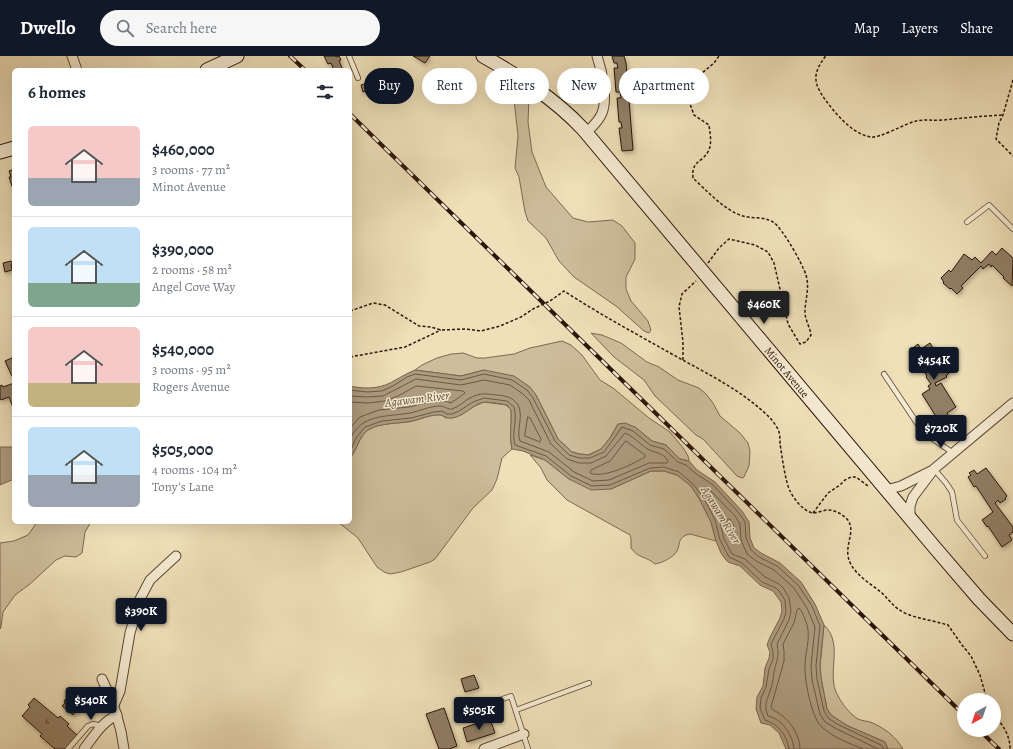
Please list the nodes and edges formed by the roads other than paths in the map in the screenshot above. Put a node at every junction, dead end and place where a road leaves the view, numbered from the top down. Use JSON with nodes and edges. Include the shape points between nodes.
{"nodes":[{"id":1,"x":72,"y":56,"type":"edge"},
{"id":2,"x":237,"y":56,"type":"edge"},
{"id":3,"x":349,"y":56,"type":"edge"},
{"id":4,"x":483,"y":56,"type":"edge"},
{"id":5,"x":597,"y":56,"type":"edge"},
{"id":6,"x":76,"y":68,"type":"edge"},
{"id":7,"x":211,"y":68,"type":"edge"},
{"id":8,"x":358,"y":78,"type":"dead end"},
{"id":9,"x":586,"y":133,"type":"junction"},
{"id":10,"x":12,"y":149,"type":"edge"},
{"id":11,"x":0,"y":152,"type":"edge"},
{"id":12,"x":967,"y":222,"type":"dead end"},
{"id":13,"x":1013,"y":229,"type":"edge"},
{"id":14,"x":884,"y":374,"type":"dead end"},
{"id":15,"x":1013,"y":403,"type":"edge"},
{"id":16,"x":953,"y":453,"type":"junction"},
{"id":17,"x":934,"y":469,"type":"junction"},
{"id":18,"x":885,"y":488,"type":"junction"},
{"id":19,"x":910,"y":518,"type":"junction"},
{"id":20,"x":176,"y":556,"type":"dead end"},
{"id":21,"x":985,"y":556,"type":"dead end"},
{"id":22,"x":1013,"y":634,"type":"edge"},
{"id":23,"x":102,"y":679,"type":"dead end"},
{"id":24,"x":589,"y":683,"type":"dead end"},
{"id":25,"x":114,"y":705,"type":"junction"},
{"id":26,"x":516,"y":710,"type":"junction"},
{"id":27,"x":468,"y":711,"type":"dead end"},
{"id":28,"x":117,"y":715,"type":"junction"},
{"id":29,"x":101,"y":726,"type":"junction"},
{"id":30,"x":524,"y":734,"type":"junction"},
{"id":31,"x":68,"y":749,"type":"edge"},
{"id":32,"x":84,"y":749,"type":"edge"},
{"id":33,"x":124,"y":749,"type":"edge"},
{"id":34,"x":484,"y":749,"type":"edge"},
{"id":35,"x":528,"y":749,"type":"edge"}],
"edges":[{"from":1,"to":6,"type":"street"},
{"from":2,"to":7,"type":"main road"},
{"from":3,"to":8,"type":"lane"},
{"from":4,"to":9,"type":"main road","name":"Minot Avenue","via":[[542,92]]},
{"from":5,"to":9,"type":"street","via":[[604,90],[604,105],[599,119]]},
{"from":9,"to":18,"type":"main road","name":"Minot Avenue"},
{"from":10,"to":11,"type":"main road"},
{"from":12,"to":13,"type":"lane","via":[[989,205]]},
{"from":14,"to":16,"type":"lane","via":[[923,432]]},
{"from":15,"to":16,"type":"street"},
{"from":16,"to":17,"type":"street"},
{"from":17,"to":18,"type":"street","via":[[901,486]]},
{"from":17,"to":19,"type":"street","via":[[913,497]]},
{"from":17,"to":21,"type":"lane","via":[[952,492],[957,520]]},
{"from":18,"to":19,"type":"main road","name":"Minot Avenue"},
{"from":19,"to":22,"type":"main road","name":"Minot Avenue"},
{"from":20,"to":25,"type":"street","via":[[150,580],[140,599],[130,633],[120,690]]},
{"from":23,"to":25,"type":"street"},
{"from":24,"to":26,"type":"lane"},
{"from":25,"to":28,"type":"street"},
{"from":26,"to":27,"type":"lane","via":[[511,696]]},
{"from":26,"to":30,"type":"lane"},
{"from":28,"to":29,"type":"street"},
{"from":28,"to":33,"type":"street"},
{"from":29,"to":31,"type":"lane","via":[[88,726]]},
{"from":29,"to":32,"type":"street"},
{"from":30,"to":34,"type":"street"},
{"from":30,"to":35,"type":"lane"}]}
